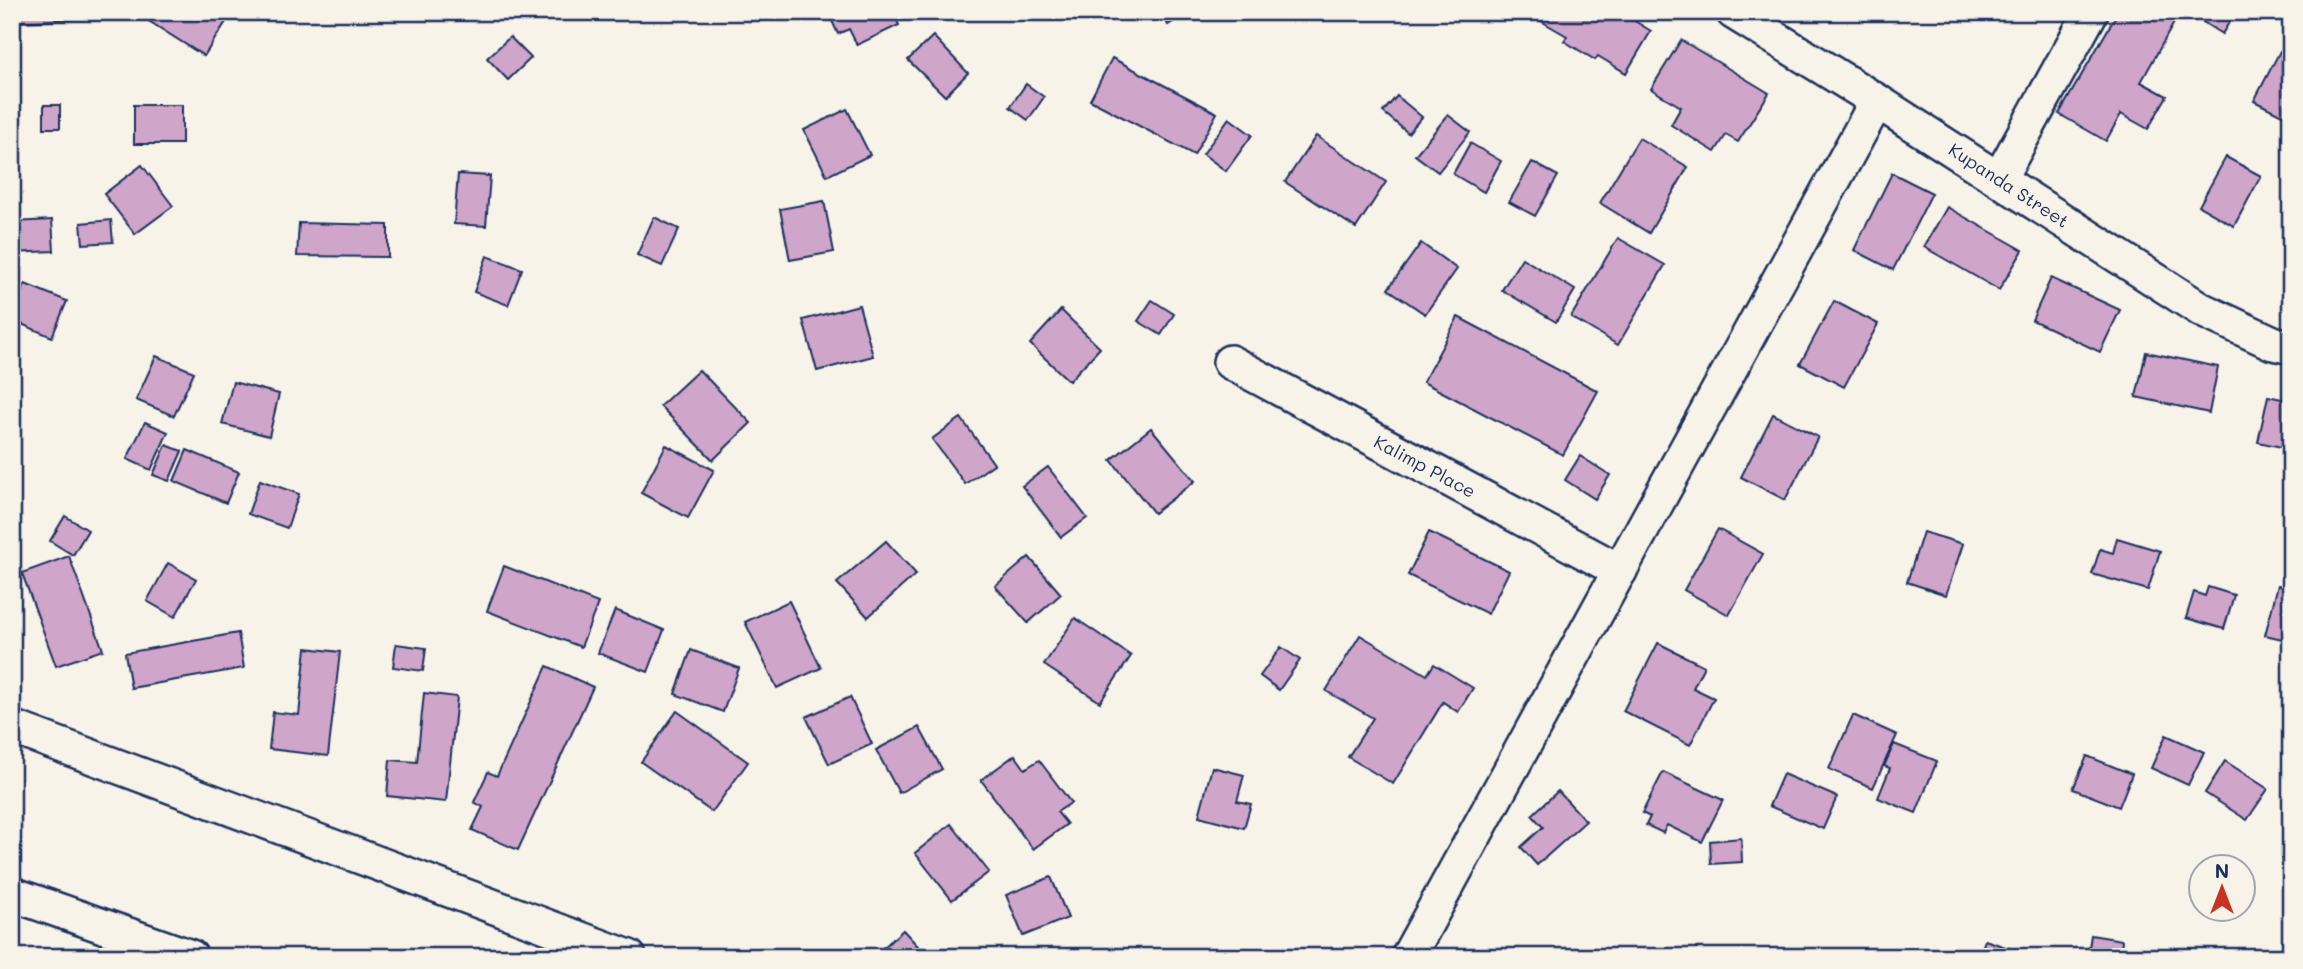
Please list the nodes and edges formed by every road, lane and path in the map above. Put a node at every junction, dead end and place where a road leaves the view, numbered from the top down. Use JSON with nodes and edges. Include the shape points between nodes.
{"nodes":[{"id":1,"x":1732,"y":12,"type":"edge"},
{"id":2,"x":2091,"y":12,"type":"edge"},
{"id":3,"x":1877,"y":101,"type":"junction"},
{"id":4,"x":1999,"y":179,"type":"junction"},
{"id":5,"x":2291,"y":347,"type":"edge"},
{"id":6,"x":1230,"y":362,"type":"dead end"},
{"id":7,"x":1620,"y":571,"type":"junction"},
{"id":8,"x":12,"y":727,"type":"edge"},
{"id":9,"x":12,"y":894,"type":"edge"},
{"id":10,"x":191,"y":957,"type":"edge"},
{"id":11,"x":629,"y":957,"type":"edge"},
{"id":12,"x":1408,"y":957,"type":"edge"}],
"edges":[{"from":1,"to":3,"type":"street","name":"Kupanda Street"},
{"from":2,"to":4,"type":"street"},
{"from":3,"to":4,"type":"street","name":"Kupanda Street"},
{"from":3,"to":7,"type":"street"},
{"from":4,"to":5,"type":"street","name":"Kupanda Street","via":[[2202,310]]},
{"from":6,"to":7,"type":"street","name":"Kalimp Place"},
{"from":7,"to":12,"type":"street"},
{"from":8,"to":11,"type":"street"},
{"from":9,"to":10,"type":"street"}]}
